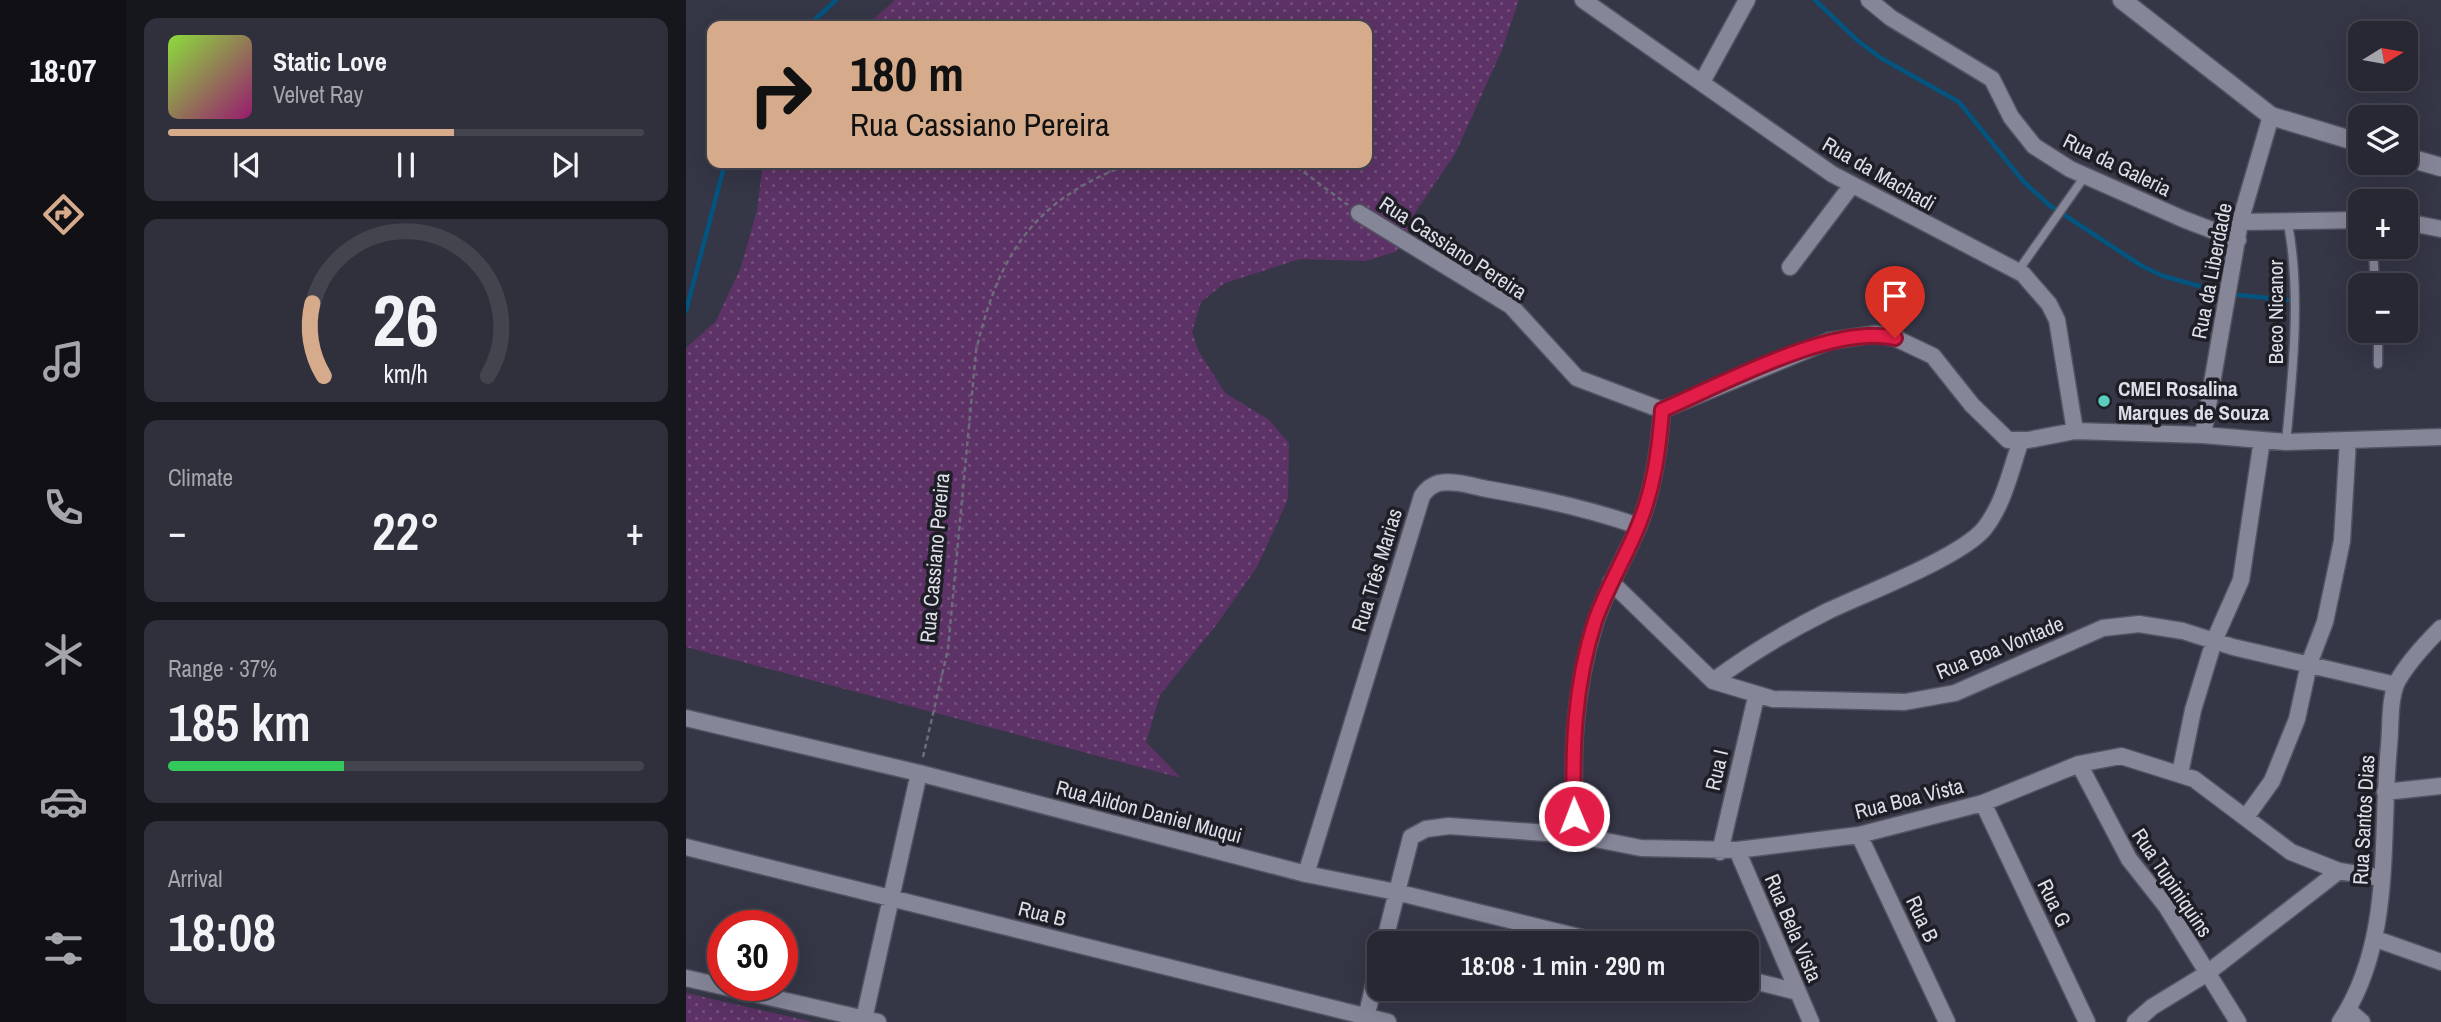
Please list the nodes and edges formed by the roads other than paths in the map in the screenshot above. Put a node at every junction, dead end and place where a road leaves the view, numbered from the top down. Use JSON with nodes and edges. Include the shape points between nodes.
{"nodes":[{"id":1,"x":1583,"y":0,"type":"edge"},
{"id":2,"x":1747,"y":0,"type":"edge"},
{"id":3,"x":1869,"y":0,"type":"edge"},
{"id":4,"x":2122,"y":0,"type":"edge"},
{"id":5,"x":1702,"y":82,"type":"junction"},
{"id":6,"x":2271,"y":116,"type":"junction"},
{"id":7,"x":2348,"y":139,"type":"edge"},
{"id":8,"x":2418,"y":160,"type":"edge"},
{"id":9,"x":2441,"y":167,"type":"edge"},
{"id":10,"x":2085,"y":176,"type":"junction"},
{"id":11,"x":1853,"y":185,"type":"junction"},
{"id":12,"x":1359,"y":213,"type":"road end"},
{"id":13,"x":2348,"y":221,"type":"edge"},
{"id":14,"x":2240,"y":222,"type":"junction"},
{"id":15,"x":2288,"y":223,"type":"junction"},
{"id":16,"x":2418,"y":224,"type":"edge"},
{"id":17,"x":2441,"y":229,"type":"edge"},
{"id":18,"x":2238,"y":240,"type":"junction"},
{"id":19,"x":1790,"y":267,"type":"dead end"},
{"id":20,"x":2018,"y":271,"type":"junction"},
{"id":21,"x":2378,"y":343,"type":"edge"},
{"id":22,"x":2378,"y":364,"type":"dead end"},
{"id":23,"x":1662,"y":410,"type":"junction"},
{"id":24,"x":2075,"y":431,"type":"junction"},
{"id":25,"x":2203,"y":435,"type":"junction"},
{"id":26,"x":2441,"y":437,"type":"edge"},
{"id":27,"x":2021,"y":440,"type":"junction"},
{"id":28,"x":2262,"y":440,"type":"junction"},
{"id":29,"x":2348,"y":440,"type":"junction"},
{"id":30,"x":2286,"y":442,"type":"junction"},
{"id":31,"x":1639,"y":526,"type":"junction"},
{"id":32,"x":1611,"y":582,"type":"junction"},
{"id":33,"x":2441,"y":628,"type":"edge"},
{"id":34,"x":2214,"y":641,"type":"junction"},
{"id":35,"x":2309,"y":664,"type":"junction"},
{"id":36,"x":1713,"y":681,"type":"junction"},
{"id":37,"x":2396,"y":685,"type":"junction"},
{"id":38,"x":1756,"y":697,"type":"junction"},
{"id":39,"x":686,"y":718,"type":"edge"},
{"id":40,"x":2080,"y":764,"type":"junction"},
{"id":41,"x":919,"y":773,"type":"junction"},
{"id":42,"x":2180,"y":774,"type":"junction"},
{"id":43,"x":2441,"y":786,"type":"edge"},
{"id":44,"x":2385,"y":792,"type":"junction"},
{"id":45,"x":1983,"y":803,"type":"junction"},
{"id":46,"x":2246,"y":817,"type":"junction"},
{"id":47,"x":1575,"y":835,"type":"junction"},
{"id":48,"x":1858,"y":835,"type":"junction"},
{"id":49,"x":686,"y":847,"type":"edge"},
{"id":50,"x":1737,"y":850,"type":"junction"},
{"id":51,"x":1720,"y":852,"type":"junction"},
{"id":52,"x":2340,"y":871,"type":"junction"},
{"id":53,"x":1306,"y":874,"type":"junction"},
{"id":54,"x":2382,"y":878,"type":"junction"},
{"id":55,"x":1396,"y":892,"type":"junction"},
{"id":56,"x":892,"y":899,"type":"junction"},
{"id":57,"x":1387,"y":931,"type":"edge"},
{"id":58,"x":1554,"y":931,"type":"edge"},
{"id":59,"x":2376,"y":939,"type":"junction"},
{"id":60,"x":2441,"y":961,"type":"edge"},
{"id":61,"x":2206,"y":974,"type":"junction"},
{"id":62,"x":686,"y":978,"type":"edge"},
{"id":63,"x":1759,"y":982,"type":"edge"},
{"id":64,"x":1798,"y":992,"type":"junction"},
{"id":65,"x":1370,"y":1001,"type":"edge"},
{"id":66,"x":2344,"y":1016,"type":"edge"},
{"id":67,"x":1366,"y":1019,"type":"edge"},
{"id":68,"x":871,"y":1020,"type":"edge"},
{"id":69,"x":1388,"y":1022,"type":"edge"},
{"id":70,"x":1811,"y":1022,"type":"edge"},
{"id":71,"x":1947,"y":1022,"type":"edge"},
{"id":72,"x":2087,"y":1022,"type":"edge"},
{"id":73,"x":2135,"y":1022,"type":"edge"},
{"id":74,"x":2238,"y":1022,"type":"edge"},
{"id":75,"x":2362,"y":1022,"type":"edge"}],
"edges":[{"from":1,"to":5,"type":"street","name":"Rua da Machadi"},
{"from":2,"to":5,"type":"street"},
{"from":3,"to":10,"type":"street","name":"Rua da Galeria","via":[[1987,75],[2027,140]]},
{"from":4,"to":6,"type":"street"},
{"from":5,"to":11,"type":"street","name":"Rua da Machadi"},
{"from":6,"to":7,"type":"street"},
{"from":6,"to":14,"type":"street","name":"Rua da Liberdade"},
{"from":8,"to":9,"type":"street"},
{"from":10,"to":18,"type":"street","name":"Rua da Galeria"},
{"from":10,"to":20,"type":"lane"},
{"from":11,"to":19,"type":"street"},
{"from":11,"to":20,"type":"street","name":"Rua da Machadi"},
{"from":12,"to":23,"type":"street","name":"Rua Cassiano Pereira","via":[[1505,302],[1582,381]]},
{"from":13,"to":15,"type":"street"},
{"from":14,"to":15,"type":"street"},
{"from":14,"to":18,"type":"street","name":"Rua da Liberdade"},
{"from":15,"to":30,"type":"lane","name":"Beco Nicanor","via":[[2293,251],[2294,366]]},
{"from":16,"to":17,"type":"street"},
{"from":18,"to":25,"type":"street","name":"Rua da Liberdade"},
{"from":20,"to":24,"type":"street","name":"Rua da Machadi","via":[[2043,296],[2057,320]]},
{"from":21,"to":22,"type":"lane"},
{"from":23,"to":27,"type":"street","via":[[1829,341],[1876,334],[1933,356],[2008,440]]},
{"from":23,"to":31,"type":"street","via":[[1655,475]]},
{"from":24,"to":25,"type":"street"},
{"from":24,"to":27,"type":"street"},
{"from":25,"to":28,"type":"street"},
{"from":26,"to":29,"type":"street"},
{"from":27,"to":36,"type":"street","via":[[1998,506],[1974,538],[1825,613]]},
{"from":28,"to":30,"type":"street"},
{"from":28,"to":34,"type":"street","via":[[2241,580]]},
{"from":29,"to":30,"type":"street"},
{"from":29,"to":35,"type":"street","via":[[2342,541],[2325,622]]},
{"from":31,"to":32,"type":"street"},
{"from":31,"to":53,"type":"street","name":"Rua Três Marias","via":[[1584,506],[1530,496],[1454,483],[1438,483],[1428,489],[1422,496]]},
{"from":32,"to":36,"type":"street","name":"Rua Boa Vontade"},
{"from":32,"to":47,"type":"street","via":[[1577,690]]},
{"from":33,"to":37,"type":"street"},
{"from":34,"to":35,"type":"street","name":"Rua Boa Vontade"},
{"from":34,"to":38,"type":"street","name":"Rua Boa Vontade","via":[[2154,625],[2121,625],[2075,640],[1955,693],[1905,702]]},
{"from":34,"to":42,"type":"street"},
{"from":35,"to":37,"type":"street","name":"Rua Boa Vontade"},
{"from":35,"to":46,"type":"street","via":[[2297,719],[2272,781]]},
{"from":36,"to":38,"type":"street","name":"Rua Boa Vontade"},
{"from":37,"to":44,"type":"street","name":"Rua Santos Dias"},
{"from":38,"to":51,"type":"street","name":"Rua I"},
{"from":39,"to":41,"type":"street","name":"Rua Aildon Daniel Muqui"},
{"from":40,"to":42,"type":"street","name":"Rua Boa Vista","via":[[2121,756]]},
{"from":40,"to":45,"type":"street","name":"Rua Boa Vista"},
{"from":40,"to":61,"type":"street","name":"Rua Tupiniquins","via":[[2117,839],[2166,906]]},
{"from":41,"to":53,"type":"street","name":"Rua Aildon Daniel Muqui"},
{"from":41,"to":56,"type":"street"},
{"from":42,"to":46,"type":"street","name":"Rua Boa Vista","via":[[2208,787]]},
{"from":43,"to":44,"type":"street"},
{"from":44,"to":54,"type":"street","name":"Rua Santos Dias"},
{"from":45,"to":48,"type":"street","name":"Rua Boa Vista"},
{"from":45,"to":72,"type":"street","name":"Rua G"},
{"from":46,"to":52,"type":"street","name":"Rua Boa Vista","via":[[2284,848]]},
{"from":47,"to":51,"type":"street","name":"Rua Boa Vista","via":[[1641,848]]},
{"from":47,"to":55,"type":"street","name":"Rua Boa Vista","via":[[1449,826],[1426,829],[1411,837]]},
{"from":48,"to":50,"type":"street","name":"Rua Boa Vista"},
{"from":48,"to":71,"type":"street","name":"Rua B"},
{"from":49,"to":56,"type":"street","name":"Rua B"},
{"from":50,"to":51,"type":"street","name":"Rua Boa Vista"},
{"from":50,"to":64,"type":"street","name":"Rua Bela Vista"},
{"from":52,"to":54,"type":"street","name":"Rua Boa Vista"},
{"from":52,"to":61,"type":"street"},
{"from":53,"to":55,"type":"street","name":"Rua Aildon Daniel Muqui"},
{"from":54,"to":59,"type":"street","name":"Rua Santos Dias"},
{"from":55,"to":57,"type":"street"},
{"from":55,"to":58,"type":"street","name":"Rua Aildon Daniel Muqui"},
{"from":56,"to":67,"type":"street","name":"Rua B"},
{"from":56,"to":68,"type":"street"},
{"from":59,"to":60,"type":"street"},
{"from":59,"to":66,"type":"street","name":"Rua Santos Dias"},
{"from":61,"to":73,"type":"street"},
{"from":61,"to":74,"type":"street","name":"Rua Tupiniquins"},
{"from":62,"to":68,"type":"street"},
{"from":63,"to":64,"type":"street"},
{"from":64,"to":70,"type":"street","name":"Rua Bela Vista"},
{"from":65,"to":67,"type":"street"},
{"from":66,"to":75,"type":"street"},
{"from":67,"to":69,"type":"street","name":"Rua B"}]}
